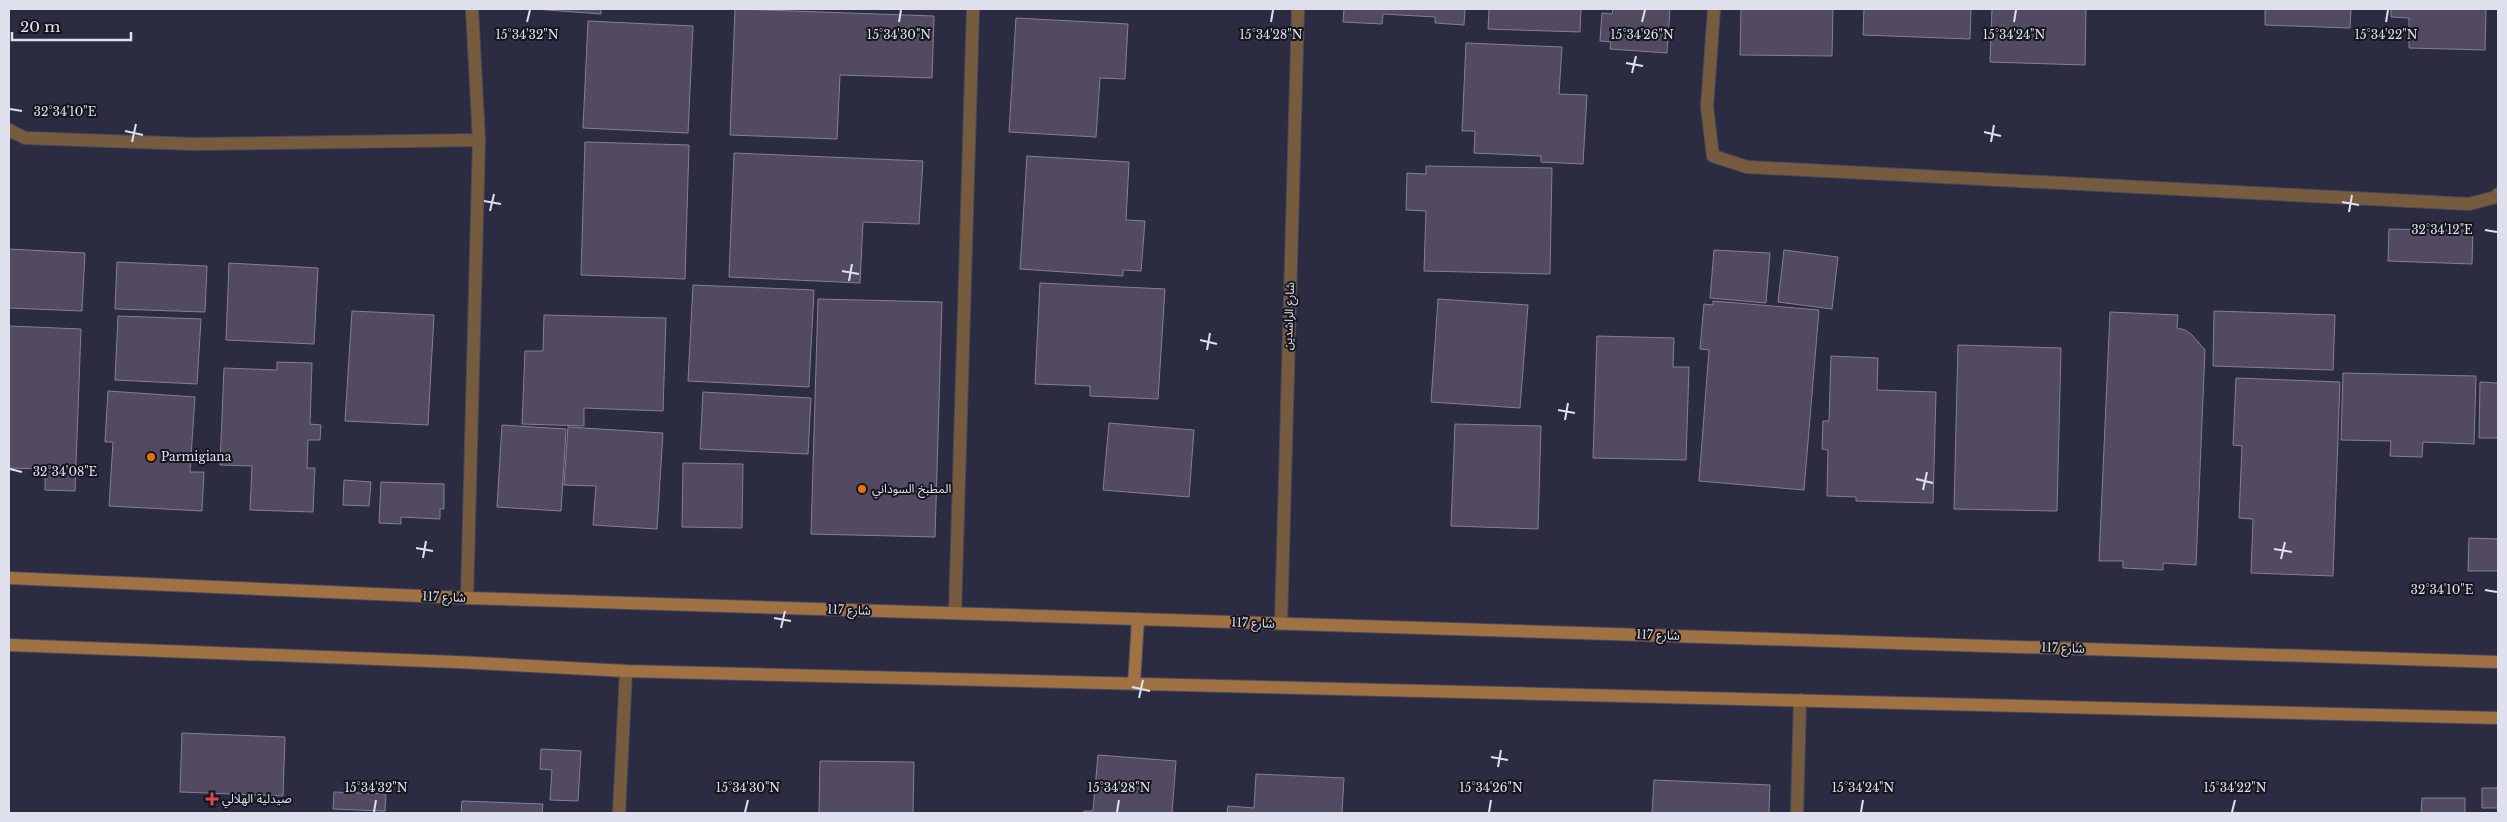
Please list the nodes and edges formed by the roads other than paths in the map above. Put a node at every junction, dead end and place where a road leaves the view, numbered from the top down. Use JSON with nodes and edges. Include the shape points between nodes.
{"nodes":[{"id":1,"x":472,"y":9,"type":"edge"},
{"id":2,"x":973,"y":9,"type":"edge"},
{"id":3,"x":1298,"y":9,"type":"edge"},
{"id":4,"x":1714,"y":9,"type":"edge"},
{"id":5,"x":9,"y":130,"type":"edge"},
{"id":6,"x":479,"y":140,"type":"junction"},
{"id":7,"x":2498,"y":194,"type":"edge"},
{"id":8,"x":9,"y":578,"type":"edge"},
{"id":9,"x":467,"y":598,"type":"junction"},
{"id":10,"x":955,"y":613,"type":"junction"},
{"id":11,"x":1138,"y":619,"type":"junction"},
{"id":12,"x":1281,"y":624,"type":"junction"},
{"id":13,"x":9,"y":645,"type":"edge"},
{"id":14,"x":2498,"y":662,"type":"edge"},
{"id":15,"x":626,"y":671,"type":"junction"},
{"id":16,"x":1134,"y":684,"type":"junction"},
{"id":17,"x":1800,"y":700,"type":"junction"},
{"id":18,"x":2498,"y":718,"type":"edge"},
{"id":19,"x":619,"y":813,"type":"edge"},
{"id":20,"x":1797,"y":813,"type":"edge"}],
"edges":[{"from":1,"to":6,"type":"street"},
{"from":2,"to":10,"type":"street"},
{"from":3,"to":12,"type":"street","name":"شارع الراشدين"},
{"from":4,"to":7,"type":"street","via":[[1707,107],[1713,156],[1747,167],[2469,204],[2496,198]]},
{"from":5,"to":6,"type":"street","via":[[25,138],[194,144]]},
{"from":6,"to":9,"type":"street"},
{"from":8,"to":9,"type":"street","name":"شارع 117"},
{"from":9,"to":10,"type":"street","name":"شارع 117"},
{"from":10,"to":11,"type":"street","name":"شارع 117"},
{"from":11,"to":12,"type":"street","name":"شارع 117"},
{"from":11,"to":16,"type":"street"},
{"from":12,"to":14,"type":"street","name":"شارع 117"},
{"from":13,"to":15,"type":"street"},
{"from":15,"to":16,"type":"street"},
{"from":15,"to":19,"type":"street"},
{"from":16,"to":17,"type":"street"},
{"from":17,"to":18,"type":"street"},
{"from":17,"to":20,"type":"street"}]}
